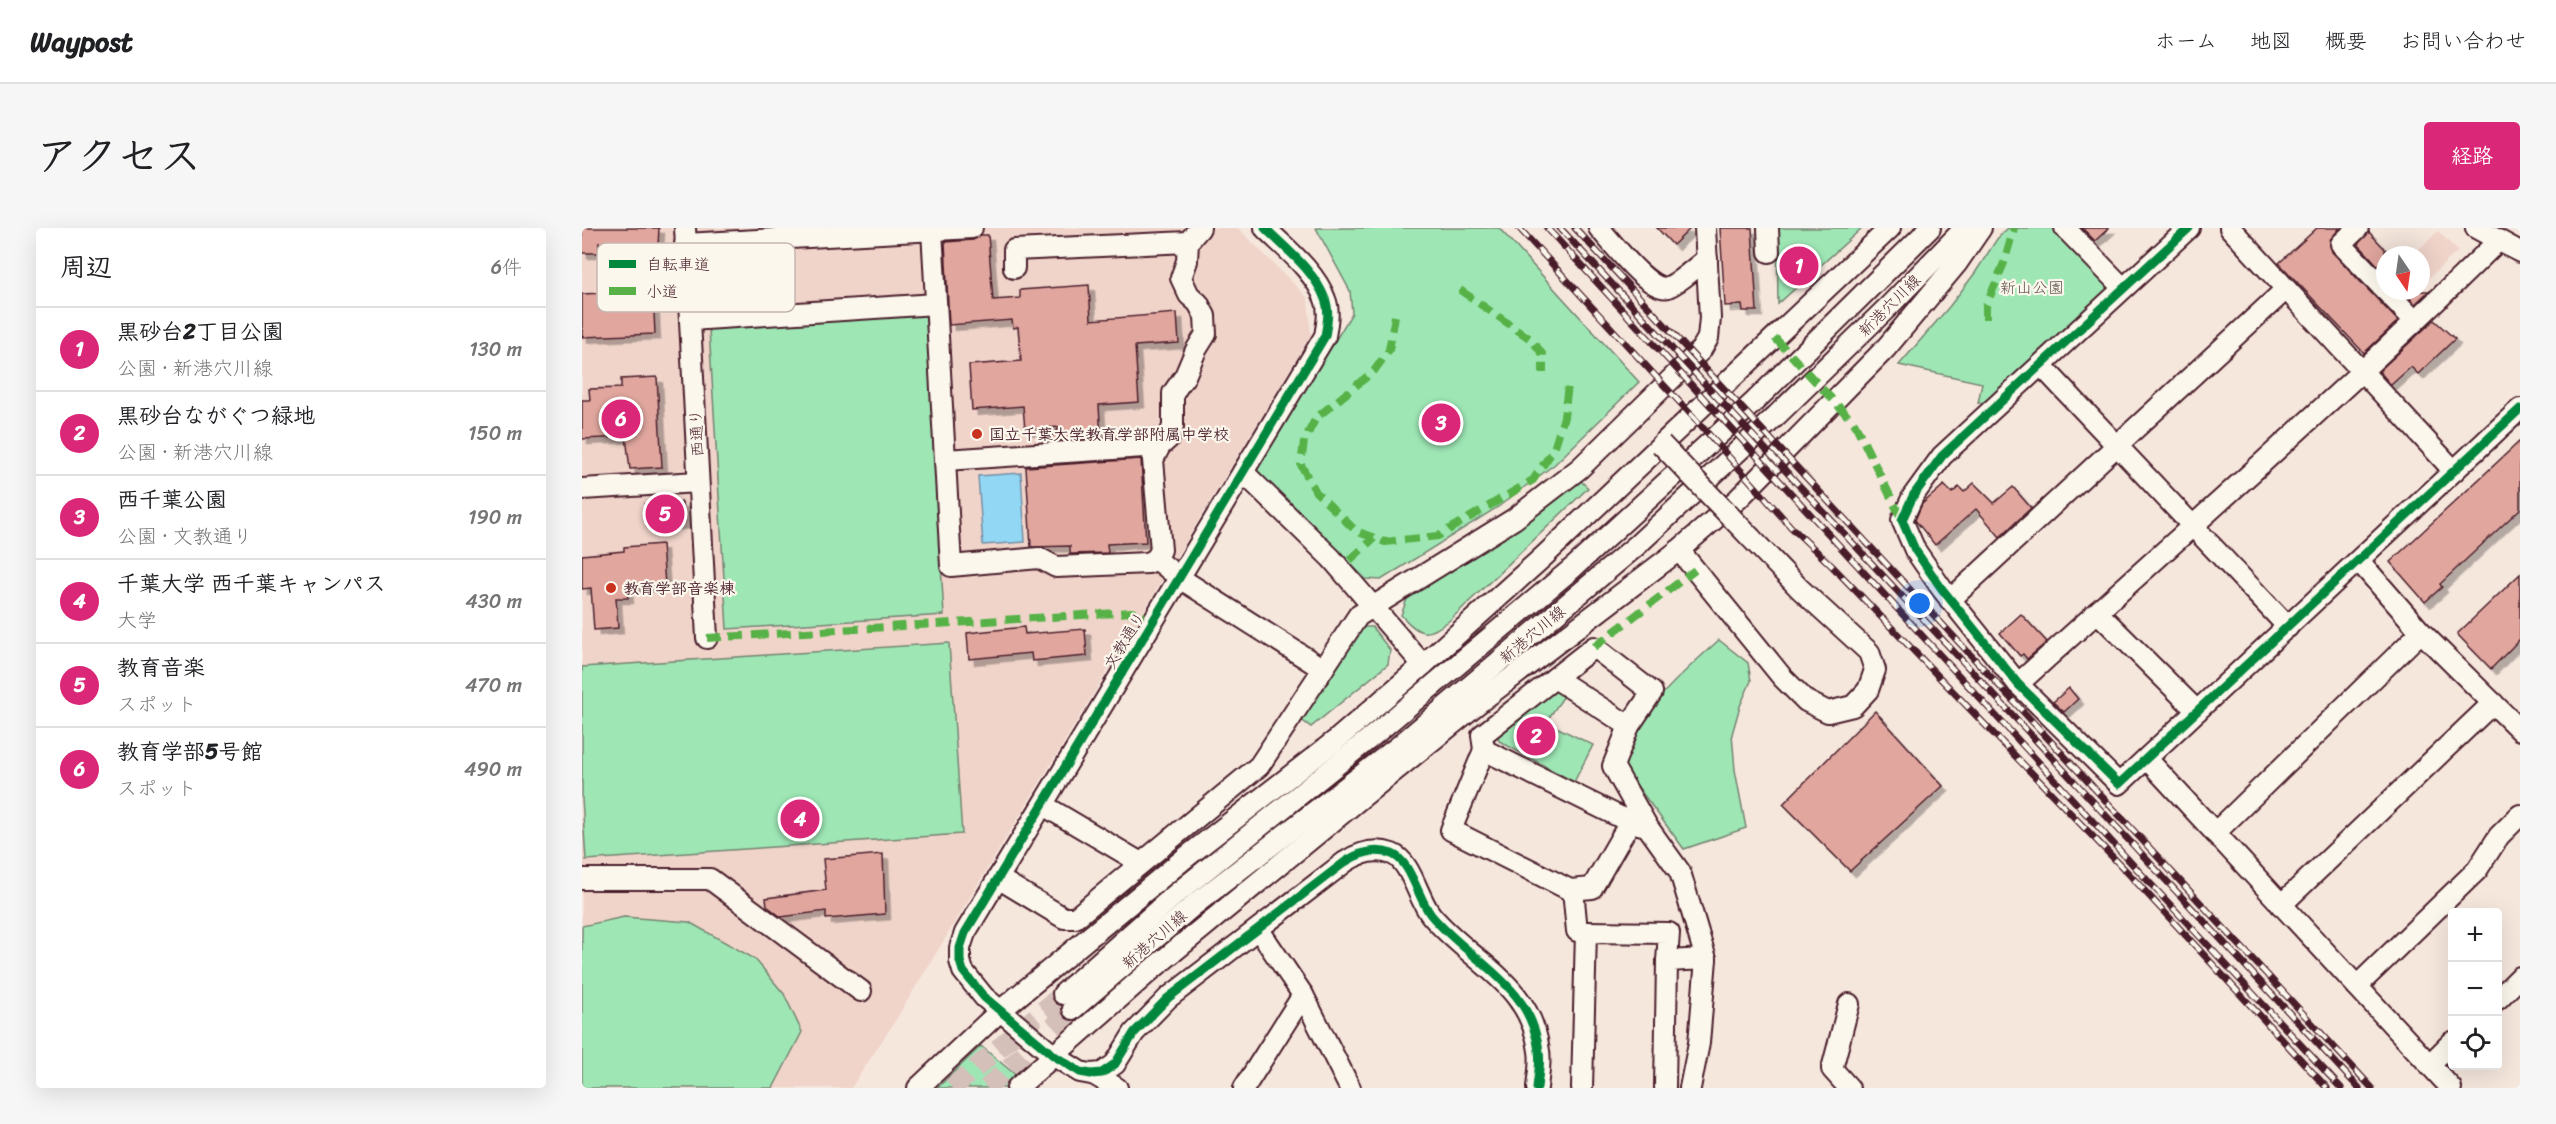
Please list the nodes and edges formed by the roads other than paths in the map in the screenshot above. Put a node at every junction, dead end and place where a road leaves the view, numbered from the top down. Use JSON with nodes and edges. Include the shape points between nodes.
{"nodes":[{"id":1,"x":972,"y":228,"type":"edge"},
{"id":2,"x":1265,"y":228,"type":"edge"},
{"id":3,"x":1599,"y":228,"type":"edge"},
{"id":4,"x":1705,"y":228,"type":"edge"},
{"id":5,"x":1768,"y":228,"type":"edge"},
{"id":6,"x":1890,"y":228,"type":"edge"},
{"id":7,"x":1930,"y":228,"type":"edge"},
{"id":8,"x":1973,"y":228,"type":"edge"},
{"id":9,"x":2065,"y":228,"type":"edge"},
{"id":10,"x":2189,"y":228,"type":"edge"},
{"id":11,"x":2230,"y":228,"type":"edge"},
{"id":12,"x":2358,"y":228,"type":"edge"},
{"id":13,"x":2476,"y":228,"type":"edge"},
{"id":14,"x":932,"y":230,"type":"junction"},
{"id":15,"x":1194,"y":235,"type":"edge"},
{"id":16,"x":685,"y":236,"type":"edge"},
{"id":17,"x":1112,"y":237,"type":"edge"},
{"id":18,"x":2498,"y":241,"type":"junction"},
{"id":19,"x":1769,"y":252,"type":"dead end"},
{"id":20,"x":2520,"y":252,"type":"edge"},
{"id":21,"x":1707,"y":259,"type":"junction"},
{"id":22,"x":1014,"y":268,"type":"dead end"},
{"id":23,"x":2376,"y":282,"type":"edge"},
{"id":24,"x":2123,"y":288,"type":"junction"},
{"id":25,"x":2286,"y":290,"type":"junction"},
{"id":26,"x":2394,"y":300,"type":"edge"},
{"id":27,"x":936,"y":304,"type":"junction"},
{"id":28,"x":690,"y":312,"type":"edge"},
{"id":29,"x":690,"y":320,"type":"junction"},
{"id":30,"x":2415,"y":321,"type":"junction"},
{"id":31,"x":2041,"y":365,"type":"junction"},
{"id":32,"x":2361,"y":370,"type":"junction"},
{"id":33,"x":2520,"y":408,"type":"edge"},
{"id":34,"x":1661,"y":444,"type":"junction"},
{"id":35,"x":2117,"y":445,"type":"junction"},
{"id":36,"x":1160,"y":446,"type":"junction"},
{"id":37,"x":945,"y":460,"type":"junction"},
{"id":38,"x":2454,"y":471,"type":"junction"},
{"id":39,"x":1243,"y":472,"type":"junction"},
{"id":40,"x":698,"y":482,"type":"junction"},
{"id":41,"x":582,"y":489,"type":"edge"},
{"id":42,"x":2192,"y":527,"type":"junction"},
{"id":43,"x":1679,"y":550,"type":"junction"},
{"id":44,"x":2358,"y":561,"type":"junction"},
{"id":45,"x":1168,"y":569,"type":"junction"},
{"id":46,"x":1950,"y":600,"type":"junction"},
{"id":47,"x":1375,"y":607,"type":"junction"},
{"id":48,"x":2097,"y":612,"type":"junction"},
{"id":49,"x":2288,"y":627,"type":"junction"},
{"id":50,"x":2421,"y":632,"type":"junction"},
{"id":51,"x":707,"y":638,"type":"dead end"},
{"id":52,"x":1423,"y":665,"type":"junction"},
{"id":53,"x":1323,"y":669,"type":"junction"},
{"id":54,"x":1555,"y":678,"type":"junction"},
{"id":55,"x":2018,"y":684,"type":"junction"},
{"id":56,"x":2493,"y":703,"type":"junction"},
{"id":57,"x":2197,"y":711,"type":"junction"},
{"id":58,"x":1629,"y":726,"type":"junction"},
{"id":59,"x":2520,"y":730,"type":"edge"},
{"id":60,"x":1484,"y":750,"type":"junction"},
{"id":61,"x":2147,"y":759,"type":"junction"},
{"id":62,"x":1042,"y":805,"type":"junction"},
{"id":63,"x":2520,"y":815,"type":"edge"},
{"id":64,"x":1639,"y":824,"type":"junction"},
{"id":65,"x":2215,"y":833,"type":"junction"},
{"id":66,"x":1141,"y":863,"type":"junction"},
{"id":67,"x":998,"y":878,"type":"junction"},
{"id":68,"x":582,"y":879,"type":"edge"},
{"id":69,"x":1573,"y":890,"type":"junction"},
{"id":70,"x":2281,"y":905,"type":"junction"},
{"id":71,"x":1259,"y":930,"type":"junction"},
{"id":72,"x":1586,"y":932,"type":"junction"},
{"id":73,"x":1706,"y":959,"type":"junction"},
{"id":74,"x":1667,"y":961,"type":"junction"},
{"id":75,"x":2520,"y":977,"type":"edge"},
{"id":76,"x":2357,"y":986,"type":"junction"},
{"id":77,"x":861,"y":991,"type":"dead end"},
{"id":78,"x":1303,"y":995,"type":"junction"},
{"id":79,"x":2502,"y":995,"type":"edge"},
{"id":80,"x":1849,"y":1004,"type":"dead end"},
{"id":81,"x":1000,"y":1011,"type":"junction"},
{"id":82,"x":2448,"y":1046,"type":"edge"},
{"id":83,"x":1053,"y":1055,"type":"junction"},
{"id":84,"x":2430,"y":1064,"type":"junction"},
{"id":85,"x":1093,"y":1074,"type":"junction"},
{"id":86,"x":918,"y":1088,"type":"edge"},
{"id":87,"x":1017,"y":1088,"type":"edge"},
{"id":88,"x":1117,"y":1088,"type":"edge"},
{"id":89,"x":1244,"y":1088,"type":"edge"},
{"id":90,"x":1350,"y":1088,"type":"edge"},
{"id":91,"x":1537,"y":1088,"type":"edge"},
{"id":92,"x":1582,"y":1088,"type":"edge"},
{"id":93,"x":1665,"y":1088,"type":"edge"},
{"id":94,"x":1690,"y":1088,"type":"edge"},
{"id":95,"x":1849,"y":1088,"type":"edge"},
{"id":96,"x":2451,"y":1088,"type":"edge"}],
"edges":[{"from":1,"to":14,"type":"street"},
{"from":2,"to":39,"type":"street","name":"文教通り","via":[[1315,281],[1325,299],[1328,318],[1324,336]]},
{"from":3,"to":21,"type":"street","via":[[1648,281],[1660,288],[1670,286]]},
{"from":4,"to":21,"type":"street"},
{"from":5,"to":19,"type":"street"},
{"from":6,"to":34,"type":"street"},
{"from":7,"to":8,"type":"street","name":"新港穴川線","via":[[1754,402],[1574,567],[1176,894],[1068,1001],[1400,746],[1636,546]]},
{"from":8,"to":43,"type":"street","via":[[1957,263],[1886,348],[1738,499]]},
{"from":9,"to":24,"type":"street"},
{"from":10,"to":24,"type":"street"},
{"from":11,"to":25,"type":"street"},
{"from":12,"to":23,"type":"street","via":[[2340,244]]},
{"from":13,"to":18,"type":"street"},
{"from":14,"to":16,"type":"street"},
{"from":14,"to":27,"type":"street"},
{"from":15,"to":17,"type":"street"},
{"from":15,"to":36,"type":"street","via":[[1181,278],[1188,295],[1205,316],[1206,334],[1173,393],[1173,426],[1169,438]]},
{"from":17,"to":22,"type":"street","via":[[1014,250]]},
{"from":18,"to":20,"type":"street"},
{"from":18,"to":30,"type":"street"},
{"from":21,"to":47,"type":"street","via":[[1710,318],[1708,338],[1701,350],[1580,468],[1514,519]]},
{"from":24,"to":31,"type":"street"},
{"from":25,"to":32,"type":"street"},
{"from":25,"to":35,"type":"street"},
{"from":26,"to":30,"type":"street"},
{"from":27,"to":29,"type":"street"},
{"from":27,"to":37,"type":"street"},
{"from":28,"to":29,"type":"street","name":"西通り"},
{"from":29,"to":40,"type":"street","name":"西通り"},
{"from":30,"to":32,"type":"street"},
{"from":31,"to":35,"type":"street"},
{"from":31,"to":46,"type":"street","via":[[1942,456],[1912,496],[1902,520],[1915,550]]},
{"from":32,"to":38,"type":"street"},
{"from":32,"to":42,"type":"street"},
{"from":33,"to":38,"type":"street"},
{"from":34,"to":43,"type":"street","bridge":true,"via":[[1800,589],[1869,652],[1875,669],[1868,690],[1853,706],[1828,712],[1806,701]]},
{"from":34,"to":52,"type":"street"},
{"from":35,"to":42,"type":"street"},
{"from":35,"to":46,"type":"street"},
{"from":36,"to":37,"type":"street"},
{"from":36,"to":45,"type":"street","via":[[1153,460],[1161,550]]},
{"from":37,"to":45,"type":"street","via":[[951,566],[1040,558],[1056,567],[1148,563]]},
{"from":38,"to":44,"type":"street"},
{"from":39,"to":45,"type":"street","name":"文教通り"},
{"from":39,"to":47,"type":"street"},
{"from":40,"to":41,"type":"street"},
{"from":40,"to":51,"type":"street","name":"西通り"},
{"from":42,"to":48,"type":"street"},
{"from":42,"to":49,"type":"street"},
{"from":43,"to":83,"type":"street","via":[[1480,701]]},
{"from":44,"to":49,"type":"street"},
{"from":44,"to":50,"type":"street"},
{"from":45,"to":53,"type":"street"},
{"from":45,"to":62,"type":"street","name":"文教通り"},
{"from":46,"to":55,"type":"street"},
{"from":47,"to":52,"type":"street"},
{"from":47,"to":53,"type":"street","via":[[1358,616]]},
{"from":48,"to":55,"type":"street"},
{"from":48,"to":57,"type":"street"},
{"from":49,"to":57,"type":"street"},
{"from":50,"to":56,"type":"street"},
{"from":50,"to":65,"type":"street"},
{"from":52,"to":81,"type":"street","via":[[1335,741],[1185,858]]},
{"from":53,"to":66,"type":"street","via":[[1259,766]]},
{"from":54,"to":58,"type":"street"},
{"from":54,"to":58,"type":"street","via":[[1594,647],[1652,692]]},
{"from":54,"to":60,"type":"street","via":[[1482,735]]},
{"from":55,"to":61,"type":"street","via":[[2119,784]]},
{"from":56,"to":59,"type":"street"},
{"from":56,"to":70,"type":"street"},
{"from":57,"to":61,"type":"street"},
{"from":58,"to":64,"type":"street","via":[[1613,766]]},
{"from":60,"to":64,"type":"street"},
{"from":60,"to":69,"type":"street","via":[[1451,830]]},
{"from":61,"to":65,"type":"street"},
{"from":62,"to":66,"type":"street"},
{"from":62,"to":67,"type":"street","name":"文教通り"},
{"from":63,"to":76,"type":"street","via":[[2499,836],[2477,870]]},
{"from":64,"to":69,"type":"street","via":[[1592,888]]},
{"from":64,"to":73,"type":"street","via":[[1680,872]]},
{"from":65,"to":70,"type":"street"},
{"from":66,"to":67,"type":"street","via":[[1075,918],[1064,918]]},
{"from":67,"to":81,"type":"street","name":"文教通り","via":[[965,933],[960,961],[973,985]]},
{"from":68,"to":77,"type":"street","via":[[710,879]]},
{"from":69,"to":72,"type":"street","via":[[1577,931]]},
{"from":70,"to":76,"type":"street"},
{"from":71,"to":78,"type":"street"},
{"from":71,"to":85,"type":"street","via":[[1168,998],[1134,1033],[1115,1064]]},
{"from":71,"to":91,"type":"street","via":[[1359,852],[1377,851],[1400,858],[1431,915],[1518,996],[1535,1028],[1540,1054]]},
{"from":72,"to":74,"type":"street","via":[[1669,933]]},
{"from":72,"to":92,"type":"street"},
{"from":73,"to":74,"type":"street"},
{"from":73,"to":94,"type":"street","via":[[1699,1044]]},
{"from":74,"to":93,"type":"street"},
{"from":75,"to":79,"type":"street"},
{"from":76,"to":84,"type":"street"},
{"from":78,"to":89,"type":"street"},
{"from":78,"to":90,"type":"street"},
{"from":80,"to":95,"type":"street","via":[[1832,1070]]},
{"from":81,"to":83,"type":"street","name":"文教通り"},
{"from":81,"to":86,"type":"street"},
{"from":82,"to":84,"type":"street"},
{"from":83,"to":85,"type":"street","name":"文教通り","via":[[1080,1072]]},
{"from":83,"to":87,"type":"street"},
{"from":84,"to":96,"type":"street"},
{"from":85,"to":88,"type":"street","name":"文教通り"}]}
